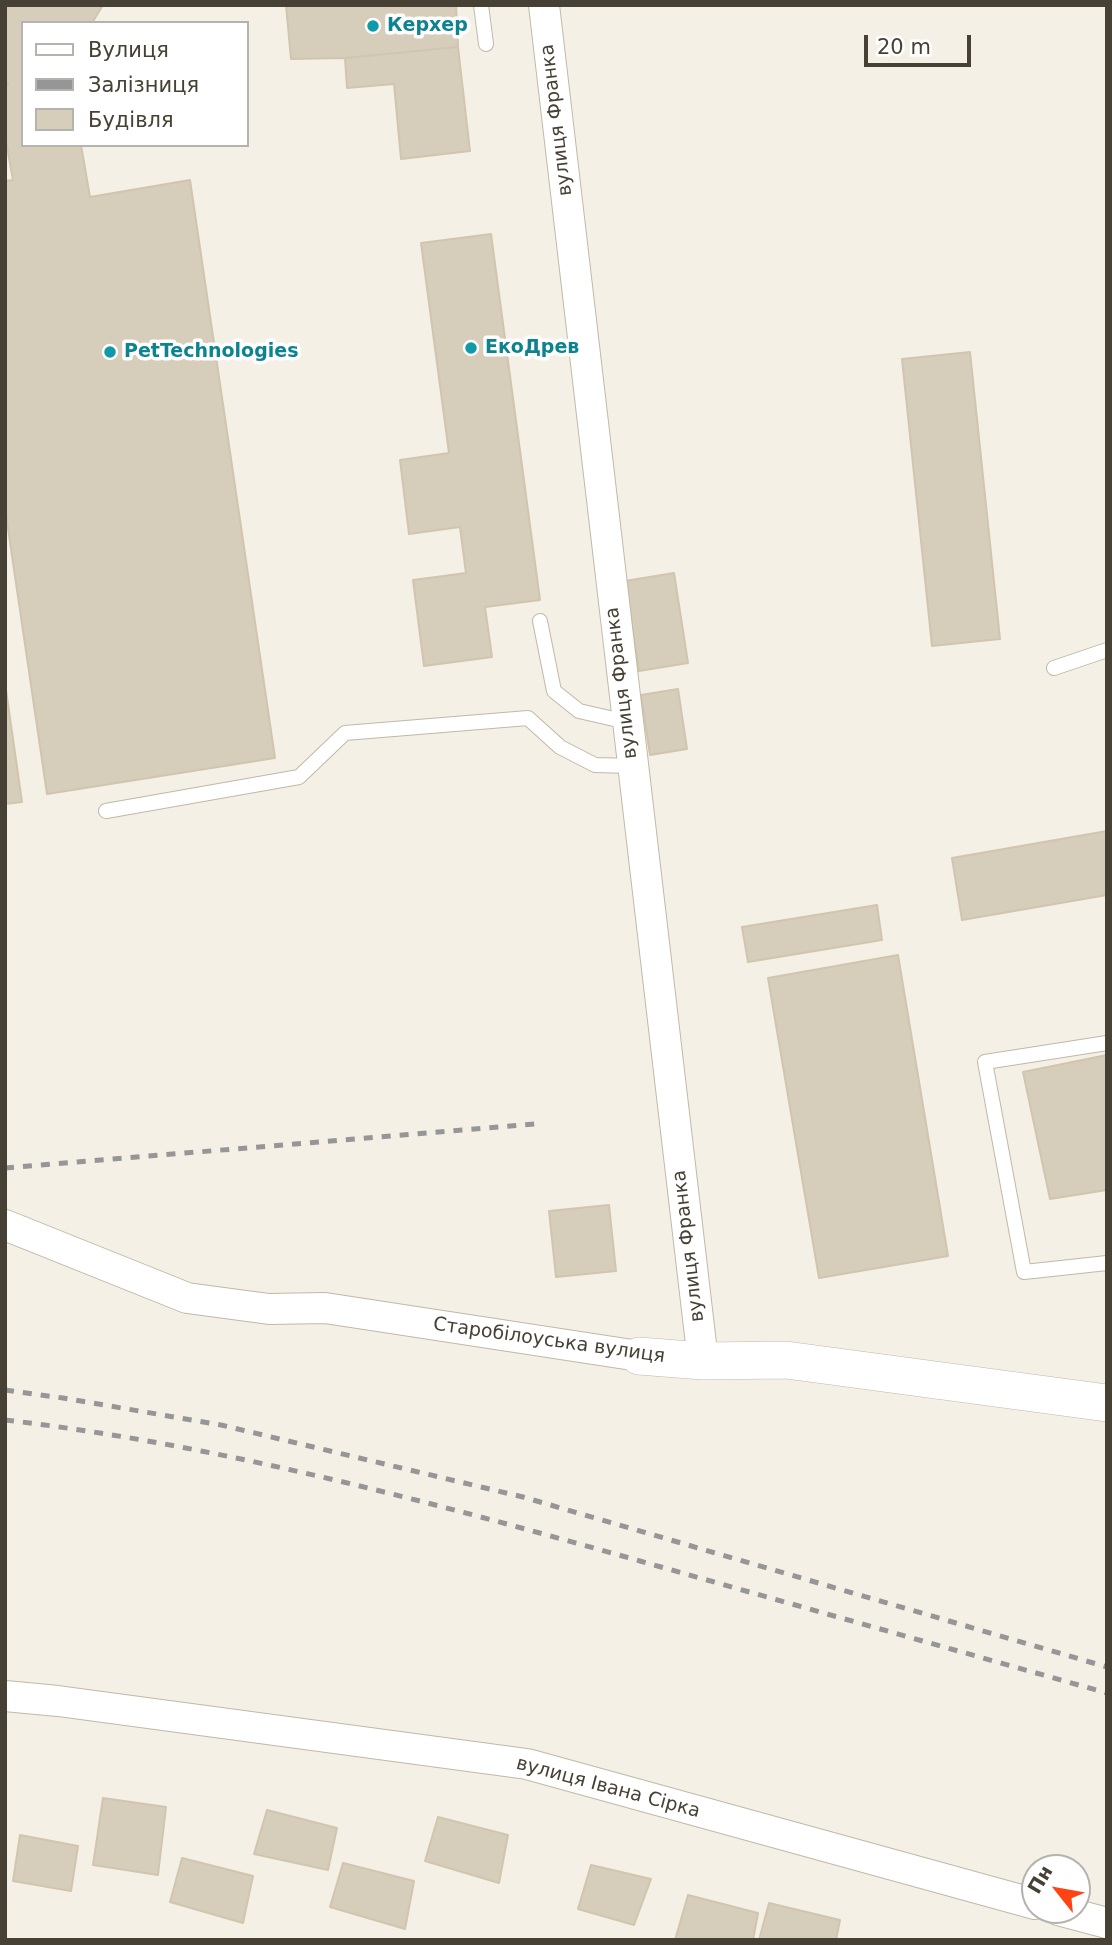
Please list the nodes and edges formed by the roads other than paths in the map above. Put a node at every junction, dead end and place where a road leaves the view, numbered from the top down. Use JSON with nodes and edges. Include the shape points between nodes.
{"nodes":[{"id":1,"x":481,"y":5,"type":"edge"},
{"id":2,"x":544,"y":5,"type":"edge"},
{"id":3,"x":486,"y":44,"type":"dead end"},
{"id":4,"x":540,"y":621,"type":"dead end"},
{"id":5,"x":1107,"y":650,"type":"edge"},
{"id":6,"x":1054,"y":668,"type":"dead end"},
{"id":7,"x":627,"y":722,"type":"junction"},
{"id":8,"x":632,"y":766,"type":"junction"},
{"id":9,"x":106,"y":811,"type":"dead end"},
{"id":10,"x":1107,"y":1043,"type":"edge"},
{"id":11,"x":5,"y":1224,"type":"edge"},
{"id":12,"x":1107,"y":1263,"type":"edge"},
{"id":13,"x":639,"y":1356,"type":"joint"},
{"id":14,"x":703,"y":1361,"type":"junction"},
{"id":15,"x":1107,"y":1403,"type":"edge"},
{"id":16,"x":5,"y":1696,"type":"edge"},
{"id":17,"x":1021,"y":1900,"type":"edge"}],
"edges":[{"from":1,"to":3,"type":"lane"},
{"from":2,"to":7,"type":"street","name":"вулиця Франка"},
{"from":4,"to":7,"type":"lane","via":[[554,691],[579,711]]},
{"from":5,"to":6,"type":"lane"},
{"from":7,"to":8,"type":"street","name":"вулиця Франка"},
{"from":8,"to":9,"type":"lane","via":[[595,765],[560,747],[528,718],[345,733],[299,777]]},
{"from":8,"to":14,"type":"street","name":"вулиця Франка"},
{"from":10,"to":12,"type":"lane","via":[[985,1062],[1024,1272]]},
{"from":11,"to":13,"type":"street","name":"Старобілоуська вулиця","via":[[187,1298],[269,1309],[325,1308]]},
{"from":13,"to":14,"type":"street","name":"Старобілоуська вулиця"},
{"from":14,"to":15,"type":"street","name":"Старобілоуська вулиця","via":[[786,1360]]},
{"from":16,"to":17,"type":"street","name":"вулиця Івана Сірка","via":[[527,1764]]}]}
